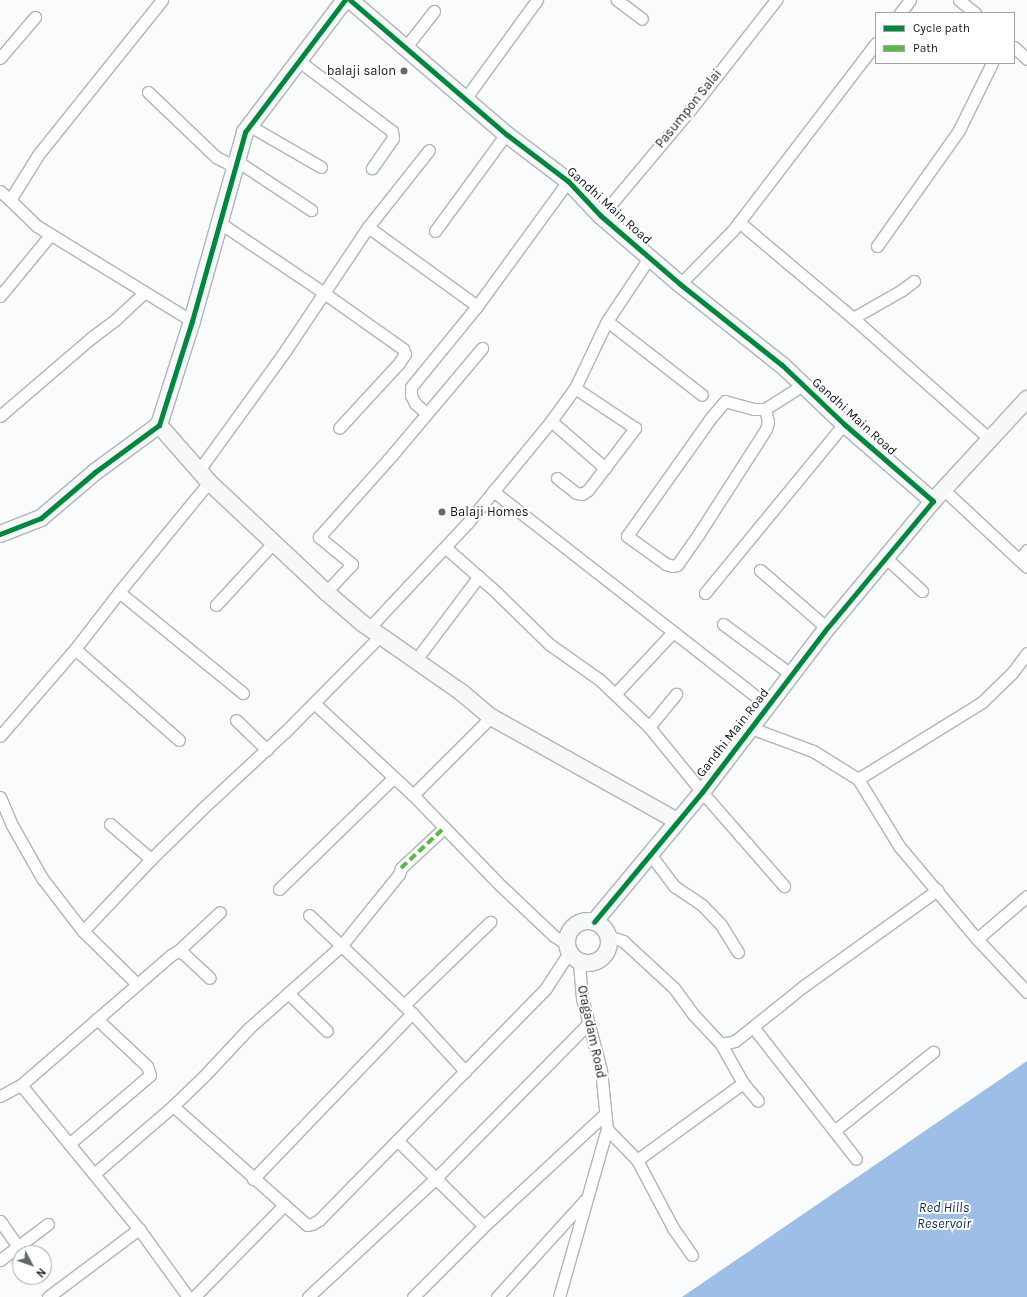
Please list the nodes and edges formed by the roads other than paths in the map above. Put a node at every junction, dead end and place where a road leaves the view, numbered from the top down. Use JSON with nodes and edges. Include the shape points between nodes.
{"nodes":[{"id":1,"x":162,"y":0,"type":"edge"},
{"id":2,"x":344,"y":0,"type":"edge"},
{"id":3,"x":350,"y":0,"type":"edge"},
{"id":4,"x":537,"y":0,"type":"edge"},
{"id":5,"x":617,"y":0,"type":"edge"},
{"id":6,"x":776,"y":0,"type":"edge"},
{"id":7,"x":910,"y":0,"type":"edge"},
{"id":8,"x":959,"y":0,"type":"edge"},
{"id":9,"x":434,"y":11,"type":"dead end"},
{"id":10,"x":901,"y":12,"type":"edge"},
{"id":11,"x":973,"y":12,"type":"edge"},
{"id":12,"x":35,"y":17,"type":"dead end"},
{"id":13,"x":642,"y":19,"type":"dead end"},
{"id":14,"x":875,"y":44,"type":"edge"},
{"id":15,"x":405,"y":48,"type":"junction"},
{"id":16,"x":1015,"y":48,"type":"edge"},
{"id":17,"x":0,"y":58,"type":"edge"},
{"id":18,"x":1027,"y":59,"type":"edge"},
{"id":19,"x":299,"y":61,"type":"junction"},
{"id":20,"x":992,"y":64,"type":"edge"},
{"id":21,"x":148,"y":92,"type":"dead end"},
{"id":22,"x":465,"y":99,"type":"junction"},
{"id":23,"x":250,"y":126,"type":"junction"},
{"id":24,"x":506,"y":134,"type":"junction"},
{"id":25,"x":429,"y":150,"type":"dead end"},
{"id":26,"x":236,"y":164,"type":"junction"},
{"id":27,"x":321,"y":167,"type":"dead end"},
{"id":28,"x":372,"y":168,"type":"dead end"},
{"id":29,"x":568,"y":181,"type":"junction"},
{"id":30,"x":0,"y":191,"type":"edge"},
{"id":31,"x":10,"y":200,"type":"junction"},
{"id":32,"x":311,"y":210,"type":"dead end"},
{"id":33,"x":601,"y":216,"type":"junction"},
{"id":34,"x":739,"y":222,"type":"junction"},
{"id":35,"x":220,"y":223,"type":"junction"},
{"id":36,"x":368,"y":227,"type":"junction"},
{"id":37,"x":435,"y":231,"type":"dead end"},
{"id":38,"x":51,"y":234,"type":"junction"},
{"id":39,"x":877,"y":246,"type":"dead end"},
{"id":40,"x":649,"y":258,"type":"junction"},
{"id":41,"x":914,"y":281,"type":"dead end"},
{"id":42,"x":680,"y":284,"type":"junction"},
{"id":43,"x":144,"y":293,"type":"junction"},
{"id":44,"x":324,"y":293,"type":"junction"},
{"id":45,"x":0,"y":296,"type":"edge"},
{"id":46,"x":477,"y":306,"type":"junction"},
{"id":47,"x":853,"y":318,"type":"junction"},
{"id":48,"x":192,"y":321,"type":"junction"},
{"id":49,"x":607,"y":321,"type":"junction"},
{"id":50,"x":482,"y":348,"type":"dead end"},
{"id":51,"x":803,"y":385,"type":"junction"},
{"id":52,"x":575,"y":388,"type":"junction"},
{"id":53,"x":702,"y":395,"type":"dead end"},
{"id":54,"x":1027,"y":399,"type":"edge"},
{"id":55,"x":765,"y":408,"type":"junction"},
{"id":56,"x":426,"y":413,"type":"junction"},
{"id":57,"x":0,"y":416,"type":"edge"},
{"id":58,"x":551,"y":421,"type":"junction"},
{"id":59,"x":844,"y":424,"type":"junction"},
{"id":60,"x":159,"y":425,"type":"junction"},
{"id":61,"x":338,"y":428,"type":"dead end"},
{"id":62,"x":990,"y":439,"type":"junction"},
{"id":63,"x":605,"y":468,"type":"junction"},
{"id":64,"x":204,"y":476,"type":"junction"},
{"id":65,"x":557,"y":478,"type":"dead end"},
{"id":66,"x":493,"y":491,"type":"junction"},
{"id":67,"x":938,"y":495,"type":"junction"},
{"id":68,"x":0,"y":534,"type":"edge"},
{"id":69,"x":273,"y":543,"type":"junction"},
{"id":70,"x":446,"y":548,"type":"junction"},
{"id":71,"x":1027,"y":550,"type":"edge"},
{"id":72,"x":886,"y":558,"type":"junction"},
{"id":73,"x":1023,"y":563,"type":"edge"},
{"id":74,"x":760,"y":570,"type":"dead end"},
{"id":75,"x":479,"y":576,"type":"junction"},
{"id":76,"x":922,"y":591,"type":"dead end"},
{"id":77,"x":119,"y":592,"type":"junction"},
{"id":78,"x":326,"y":592,"type":"junction"},
{"id":79,"x":704,"y":593,"type":"dead end"},
{"id":80,"x":216,"y":605,"type":"dead end"},
{"id":81,"x":723,"y":624,"type":"dead end"},
{"id":82,"x":827,"y":628,"type":"junction"},
{"id":83,"x":375,"y":632,"type":"junction"},
{"id":84,"x":672,"y":632,"type":"junction"},
{"id":85,"x":75,"y":649,"type":"junction"},
{"id":86,"x":1027,"y":653,"type":"edge"},
{"id":87,"x":416,"y":661,"type":"junction"},
{"id":88,"x":792,"y":675,"type":"junction"},
{"id":89,"x":243,"y":693,"type":"dead end"},
{"id":90,"x":615,"y":694,"type":"junction"},
{"id":91,"x":676,"y":694,"type":"dead end"},
{"id":92,"x":314,"y":703,"type":"junction"},
{"id":93,"x":768,"y":706,"type":"junction"},
{"id":94,"x":491,"y":717,"type":"junction"},
{"id":95,"x":236,"y":720,"type":"dead end"},
{"id":96,"x":649,"y":727,"type":"junction"},
{"id":97,"x":751,"y":728,"type":"junction"},
{"id":98,"x":0,"y":736,"type":"edge"},
{"id":99,"x":179,"y":740,"type":"dead end"},
{"id":100,"x":267,"y":750,"type":"junction"},
{"id":101,"x":393,"y":778,"type":"junction"},
{"id":102,"x":858,"y":778,"type":"junction"},
{"id":103,"x":702,"y":792,"type":"junction"},
{"id":104,"x":413,"y":795,"type":"junction"},
{"id":105,"x":0,"y":797,"type":"edge"},
{"id":106,"x":677,"y":821,"type":"junction"},
{"id":107,"x":110,"y":824,"type":"dead end"},
{"id":108,"x":444,"y":828,"type":"junction"},
{"id":109,"x":650,"y":854,"type":"junction"},
{"id":110,"x":151,"y":859,"type":"junction"},
{"id":111,"x":784,"y":886,"type":"dead end"},
{"id":112,"x":279,"y":889,"type":"dead end"},
{"id":113,"x":937,"y":890,"type":"junction"},
{"id":114,"x":1027,"y":896,"type":"edge"},
{"id":115,"x":220,"y":912,"type":"dead end"},
{"id":116,"x":309,"y":915,"type":"dead end"},
{"id":117,"x":490,"y":922,"type":"dead end"},
{"id":118,"x":594,"y":922,"type":"junction"},
{"id":119,"x":83,"y":931,"type":"junction"},
{"id":120,"x":608,"y":936,"type":"junction"},
{"id":121,"x":977,"y":939,"type":"junction"},
{"id":122,"x":341,"y":946,"type":"junction"},
{"id":123,"x":178,"y":951,"type":"junction"},
{"id":124,"x":572,"y":952,"type":"junction"},
{"id":125,"x":738,"y":952,"type":"dead end"},
{"id":126,"x":210,"y":978,"type":"dead end"},
{"id":127,"x":137,"y":984,"type":"junction"},
{"id":128,"x":1027,"y":992,"type":"edge"},
{"id":129,"x":288,"y":993,"type":"junction"},
{"id":130,"x":408,"y":1009,"type":"junction"},
{"id":131,"x":97,"y":1019,"type":"junction"},
{"id":132,"x":588,"y":1024,"type":"junction"},
{"id":133,"x":753,"y":1027,"type":"junction"},
{"id":134,"x":327,"y":1031,"type":"dead end"},
{"id":135,"x":721,"y":1044,"type":"junction"},
{"id":136,"x":933,"y":1052,"type":"dead end"},
{"id":137,"x":465,"y":1071,"type":"junction"},
{"id":138,"x":743,"y":1083,"type":"junction"},
{"id":139,"x":21,"y":1085,"type":"junction"},
{"id":140,"x":0,"y":1096,"type":"edge"},
{"id":141,"x":758,"y":1101,"type":"dead end"},
{"id":142,"x":173,"y":1106,"type":"junction"},
{"id":143,"x":605,"y":1114,"type":"junction"},
{"id":144,"x":607,"y":1129,"type":"junction"},
{"id":145,"x":834,"y":1131,"type":"junction"},
{"id":146,"x":397,"y":1140,"type":"junction"},
{"id":147,"x":69,"y":1144,"type":"junction"},
{"id":148,"x":856,"y":1159,"type":"dead end"},
{"id":149,"x":637,"y":1160,"type":"junction"},
{"id":150,"x":94,"y":1174,"type":"junction"},
{"id":151,"x":436,"y":1178,"type":"junction"},
{"id":152,"x":253,"y":1179,"type":"junction"},
{"id":153,"x":588,"y":1197,"type":"junction"},
{"id":154,"x":284,"y":1205,"type":"junction"},
{"id":155,"x":0,"y":1221,"type":"edge"},
{"id":156,"x":48,"y":1224,"type":"dead end"},
{"id":157,"x":484,"y":1226,"type":"junction"},
{"id":158,"x":139,"y":1229,"type":"junction"},
{"id":159,"x":17,"y":1245,"type":"edge"},
{"id":160,"x":21,"y":1245,"type":"edge"},
{"id":161,"x":12,"y":1251,"type":"edge"},
{"id":162,"x":692,"y":1255,"type":"dead end"},
{"id":163,"x":0,"y":1260,"type":"edge"},
{"id":164,"x":48,"y":1297,"type":"edge"},
{"id":165,"x":188,"y":1297,"type":"edge"},
{"id":166,"x":194,"y":1297,"type":"edge"},
{"id":167,"x":308,"y":1297,"type":"edge"},
{"id":168,"x":413,"y":1297,"type":"edge"},
{"id":169,"x":497,"y":1297,"type":"edge"},
{"id":170,"x":559,"y":1297,"type":"edge"}],
"edges":[{"from":1,"to":31,"type":"street","via":[[38,155]]},
{"from":2,"to":19,"type":"street"},
{"from":3,"to":15,"type":"street","name":"Gandhi Main Road"},
{"from":4,"to":22,"type":"street"},
{"from":5,"to":13,"type":"street"},
{"from":6,"to":33,"type":"street","name":"Pasumpon Salai","via":[[690,110]]},
{"from":7,"to":10,"type":"street"},
{"from":8,"to":11,"type":"street"},
{"from":9,"to":15,"type":"street"},
{"from":12,"to":17,"type":"street"},
{"from":14,"to":34,"type":"street"},
{"from":15,"to":22,"type":"street","name":"Gandhi Main Road"},
{"from":16,"to":18,"type":"street"},
{"from":19,"to":23,"type":"street"},
{"from":19,"to":28,"type":"street","via":[[392,131],[393,138]]},
{"from":20,"to":39,"type":"street","via":[[959,130]]},
{"from":21,"to":26,"type":"street","via":[[216,158]]},
{"from":22,"to":24,"type":"street","name":"Gandhi Main Road"},
{"from":23,"to":26,"type":"street","via":[[245,132]]},
{"from":23,"to":27,"type":"street"},
{"from":24,"to":29,"type":"street","name":"Gandhi Main Road"},
{"from":24,"to":37,"type":"street"},
{"from":25,"to":36,"type":"street"},
{"from":26,"to":32,"type":"street"},
{"from":26,"to":35,"type":"street"},
{"from":29,"to":33,"type":"street","name":"Gandhi Main Road"},
{"from":29,"to":46,"type":"street"},
{"from":30,"to":31,"type":"street"},
{"from":31,"to":38,"type":"street","via":[[37,226]]},
{"from":33,"to":40,"type":"street","name":"Gandhi Main Road"},
{"from":34,"to":42,"type":"street"},
{"from":34,"to":47,"type":"street"},
{"from":35,"to":44,"type":"street"},
{"from":35,"to":48,"type":"street"},
{"from":36,"to":44,"type":"street"},
{"from":36,"to":46,"type":"street"},
{"from":38,"to":43,"type":"street"},
{"from":38,"to":45,"type":"street"},
{"from":40,"to":42,"type":"street","name":"Gandhi Main Road"},
{"from":40,"to":49,"type":"street"},
{"from":41,"to":47,"type":"street"},
{"from":42,"to":51,"type":"street","name":"Gandhi Main Road","via":[[782,365]]},
{"from":43,"to":48,"type":"street"},
{"from":43,"to":57,"type":"street"},
{"from":44,"to":61,"type":"street","via":[[403,349],[405,354]]},
{"from":44,"to":64,"type":"street"},
{"from":46,"to":56,"type":"street","via":[[411,387],[415,403]]},
{"from":47,"to":62,"type":"street"},
{"from":48,"to":60,"type":"street"},
{"from":49,"to":52,"type":"street"},
{"from":49,"to":53,"type":"street"},
{"from":50,"to":56,"type":"street"},
{"from":51,"to":55,"type":"street"},
{"from":51,"to":59,"type":"street","name":"Gandhi Main Road"},
{"from":52,"to":58,"type":"street"},
{"from":52,"to":63,"type":"street","via":[[635,428]]},
{"from":54,"to":62,"type":"street"},
{"from":55,"to":55,"type":"street","via":[[768,422],[766,429],[676,565],[666,564],[627,536],[725,401],[754,409]]},
{"from":56,"to":78,"type":"street","via":[[319,537],[352,564]]},
{"from":58,"to":63,"type":"street"},
{"from":58,"to":66,"type":"street"},
{"from":59,"to":67,"type":"street","name":"Gandhi Main Road"},
{"from":59,"to":79,"type":"street"},
{"from":60,"to":64,"type":"street"},
{"from":60,"to":68,"type":"street","via":[[95,472],[41,518]]},
{"from":62,"to":67,"type":"street"},
{"from":63,"to":65,"type":"street","via":[[582,494],[576,493]]},
{"from":64,"to":69,"type":"street"},
{"from":64,"to":77,"type":"street"},
{"from":66,"to":70,"type":"street"},
{"from":66,"to":84,"type":"street"},
{"from":67,"to":72,"type":"street","name":"Gandhi Main Road"},
{"from":67,"to":73,"type":"street"},
{"from":69,"to":78,"type":"street"},
{"from":69,"to":80,"type":"street"},
{"from":70,"to":75,"type":"street"},
{"from":70,"to":83,"type":"street"},
{"from":71,"to":73,"type":"street"},
{"from":72,"to":76,"type":"street"},
{"from":72,"to":82,"type":"street","name":"Gandhi Main Road"},
{"from":74,"to":82,"type":"street"},
{"from":75,"to":87,"type":"street"},
{"from":75,"to":90,"type":"street","via":[[549,644],[600,680]]},
{"from":77,"to":85,"type":"street"},
{"from":77,"to":89,"type":"street"},
{"from":78,"to":83,"type":"street"},
{"from":81,"to":88,"type":"street"},
{"from":82,"to":88,"type":"street","name":"Gandhi Main Road"},
{"from":83,"to":87,"type":"street"},
{"from":83,"to":92,"type":"street"},
{"from":84,"to":90,"type":"street"},
{"from":84,"to":93,"type":"street"},
{"from":85,"to":98,"type":"street"},
{"from":85,"to":99,"type":"street"},
{"from":86,"to":102,"type":"street","via":[[1012,673],[982,702]]},
{"from":87,"to":94,"type":"street","via":[[461,692]]},
{"from":88,"to":93,"type":"street","name":"Gandhi Main Road"},
{"from":90,"to":96,"type":"street"},
{"from":91,"to":96,"type":"street"},
{"from":92,"to":100,"type":"street"},
{"from":92,"to":101,"type":"street"},
{"from":93,"to":97,"type":"street","name":"Gandhi Main Road"},
{"from":94,"to":104,"type":"street"},
{"from":94,"to":106,"type":"street"},
{"from":95,"to":100,"type":"street"},
{"from":96,"to":103,"type":"street"},
{"from":97,"to":102,"type":"street","via":[[813,750]]},
{"from":97,"to":103,"type":"street","name":"Gandhi Main Road"},
{"from":100,"to":110,"type":"street"},
{"from":101,"to":104,"type":"street"},
{"from":101,"to":112,"type":"street"},
{"from":102,"to":113,"type":"street","via":[[899,846]]},
{"from":103,"to":106,"type":"street","name":"Gandhi Main Road"},
{"from":103,"to":111,"type":"street"},
{"from":104,"to":108,"type":"street"},
{"from":105,"to":119,"type":"street","via":[[12,825],[42,878]]},
{"from":106,"to":109,"type":"street","name":"Gandhi Main Road"},
{"from":107,"to":110,"type":"street"},
{"from":108,"to":122,"type":"street","via":[[401,868],[400,874]]},
{"from":108,"to":124,"type":"street"},
{"from":109,"to":118,"type":"street","name":"Gandhi Main Road"},
{"from":109,"to":125,"type":"street","via":[[674,886],[702,905],[716,920]]},
{"from":110,"to":119,"type":"street"},
{"from":113,"to":121,"type":"street"},
{"from":113,"to":133,"type":"street","via":[[805,985]]},
{"from":114,"to":121,"type":"street"},
{"from":115,"to":123,"type":"street"},
{"from":116,"to":122,"type":"street"},
{"from":117,"to":130,"type":"street"},
{"from":118,"to":120,"type":"street","via":[[606,930]]},
{"from":118,"to":124,"type":"street","name":"Oragadam Road","via":[[587,921],[574,926],[570,932]]},
{"from":119,"to":127,"type":"street"},
{"from":120,"to":124,"type":"street","via":[[609,943],[604,956],[592,962]]},
{"from":120,"to":135,"type":"street","via":[[623,941],[674,988],[692,1013]]},
{"from":121,"to":128,"type":"street"},
{"from":122,"to":129,"type":"street"},
{"from":122,"to":130,"type":"street"},
{"from":123,"to":126,"type":"street"},
{"from":123,"to":127,"type":"street"},
{"from":124,"to":132,"type":"street","name":"Oragadam Road"},
{"from":124,"to":137,"type":"street","via":[[546,988]]},
{"from":127,"to":131,"type":"street"},
{"from":129,"to":134,"type":"street"},
{"from":129,"to":142,"type":"street","via":[[249,1028]]},
{"from":130,"to":137,"type":"street"},
{"from":130,"to":152,"type":"street"},
{"from":131,"to":139,"type":"street"},
{"from":131,"to":147,"type":"street","via":[[147,1066],[150,1072],[148,1078]]},
{"from":132,"to":143,"type":"street","name":"Oragadam Road","via":[[601,1070]]},
{"from":132,"to":151,"type":"street"},
{"from":133,"to":135,"type":"street","via":[[735,1041]]},
{"from":133,"to":145,"type":"street"},
{"from":135,"to":138,"type":"street"},
{"from":136,"to":145,"type":"street"},
{"from":137,"to":146,"type":"street"},
{"from":138,"to":141,"type":"street"},
{"from":138,"to":149,"type":"street"},
{"from":139,"to":140,"type":"street"},
{"from":139,"to":147,"type":"street"},
{"from":142,"to":150,"type":"street"},
{"from":142,"to":152,"type":"street"},
{"from":143,"to":144,"type":"street","name":"Oragadam Road"},
{"from":143,"to":157,"type":"street"},
{"from":144,"to":149,"type":"street"},
{"from":144,"to":153,"type":"street","name":"Oragadam Road"},
{"from":145,"to":148,"type":"street"},
{"from":146,"to":151,"type":"street"},
{"from":146,"to":154,"type":"street","via":[[316,1223],[307,1225]]},
{"from":147,"to":150,"type":"street"},
{"from":149,"to":162,"type":"street","via":[[673,1228]]},
{"from":150,"to":158,"type":"street"},
{"from":151,"to":157,"type":"street"},
{"from":151,"to":167,"type":"street"},
{"from":152,"to":154,"type":"street"},
{"from":153,"to":169,"type":"street"},
{"from":153,"to":170,"type":"street","name":"Oragadam Road"},
{"from":154,"to":166,"type":"street"},
{"from":155,"to":159,"type":"street"},
{"from":156,"to":160,"type":"street"},
{"from":157,"to":168,"type":"street"},
{"from":158,"to":164,"type":"street"},
{"from":158,"to":165,"type":"street"},
{"from":161,"to":163,"type":"street"}]}
